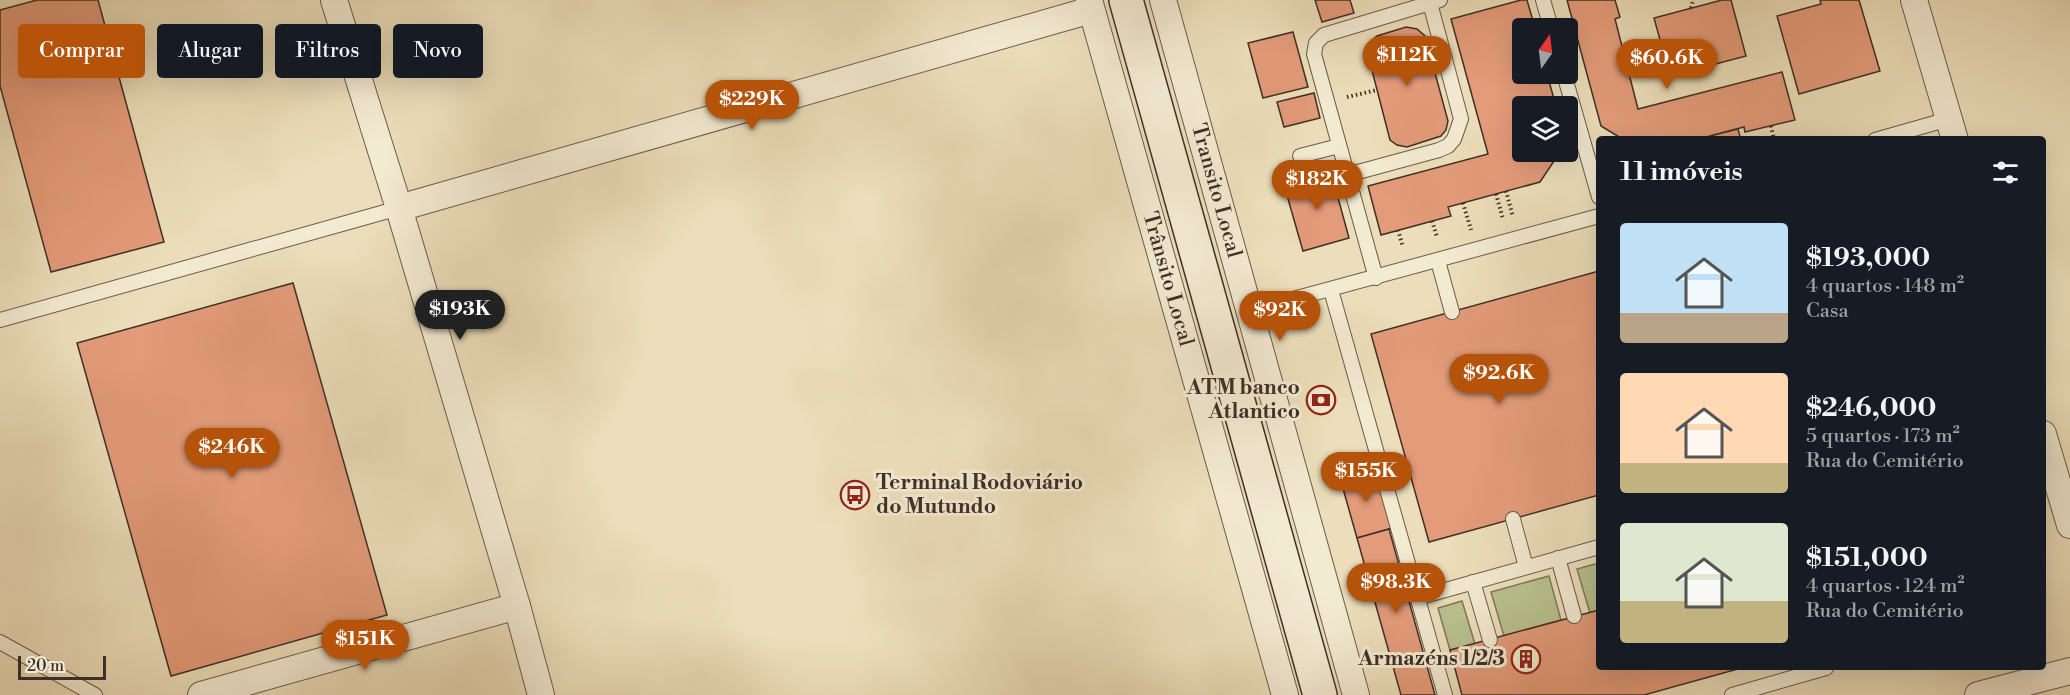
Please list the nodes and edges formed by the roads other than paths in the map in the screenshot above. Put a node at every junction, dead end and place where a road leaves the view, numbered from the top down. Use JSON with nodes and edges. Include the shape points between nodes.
{"nodes":[{"id":1,"x":334,"y":0,"type":"edge"},
{"id":2,"x":1126,"y":0,"type":"edge"},
{"id":3,"x":1163,"y":0,"type":"edge"},
{"id":4,"x":1543,"y":0,"type":"edge"},
{"id":5,"x":1914,"y":0,"type":"edge"},
{"id":6,"x":1435,"y":2,"type":"edge"},
{"id":7,"x":1090,"y":5,"type":"edge"},
{"id":8,"x":1548,"y":18,"type":"edge"},
{"id":9,"x":1567,"y":84,"type":"edge"},
{"id":10,"x":1952,"y":129,"type":"edge"},
{"id":11,"x":1900,"y":136,"type":"edge"},
{"id":12,"x":1339,"y":146,"type":"junction"},
{"id":13,"x":1300,"y":156,"type":"dead end"},
{"id":14,"x":1347,"y":175,"type":"junction"},
{"id":15,"x":1596,"y":186,"type":"edge"},
{"id":16,"x":399,"y":208,"type":"junction"},
{"id":17,"x":1596,"y":217,"type":"edge"},
{"id":18,"x":1438,"y":261,"type":"junction"},
{"id":19,"x":1376,"y":278,"type":"junction"},
{"id":20,"x":1331,"y":290,"type":"junction"},
{"id":21,"x":1250,"y":311,"type":"junction"},
{"id":22,"x":1452,"y":312,"type":"dead end"},
{"id":23,"x":0,"y":320,"type":"edge"},
{"id":24,"x":2046,"y":444,"type":"edge"},
{"id":25,"x":1513,"y":519,"type":"dead end"},
{"id":26,"x":2070,"y":525,"type":"edge"},
{"id":27,"x":1596,"y":548,"type":"edge"},
{"id":28,"x":1558,"y":558,"type":"junction"},
{"id":29,"x":1526,"y":567,"type":"junction"},
{"id":30,"x":1473,"y":582,"type":"junction"},
{"id":31,"x":1417,"y":598,"type":"junction"},
{"id":32,"x":517,"y":606,"type":"junction"},
{"id":33,"x":1574,"y":616,"type":"dead end"},
{"id":34,"x":1490,"y":640,"type":"dead end"},
{"id":35,"x":0,"y":642,"type":"edge"},
{"id":36,"x":1819,"y":670,"type":"edge"},
{"id":37,"x":2070,"y":671,"type":"edge"},
{"id":38,"x":95,"y":695,"type":"edge"},
{"id":39,"x":201,"y":695,"type":"edge"},
{"id":40,"x":541,"y":695,"type":"edge"},
{"id":41,"x":1285,"y":695,"type":"edge"},
{"id":42,"x":1320,"y":695,"type":"edge"},
{"id":43,"x":1356,"y":695,"type":"edge"},
{"id":44,"x":1445,"y":695,"type":"edge"},
{"id":45,"x":1732,"y":695,"type":"edge"},
{"id":46,"x":1978,"y":695,"type":"edge"}],
"edges":[{"from":1,"to":16,"type":"street"},
{"from":2,"to":42,"type":"main road"},
{"from":3,"to":21,"type":"street","name":"Transito Local"},
{"from":4,"to":8,"type":"lane"},
{"from":5,"to":10,"type":"street"},
{"from":6,"to":12,"type":"lane","via":[[1334,31],[1316,44],[1314,54]]},
{"from":6,"to":14,"type":"lane","via":[[1461,119],[1459,130],[1448,146],[1439,150]]},
{"from":7,"to":16,"type":"street"},
{"from":7,"to":41,"type":"street","name":"Trânsito Local"},
{"from":9,"to":15,"type":"lane"},
{"from":10,"to":11,"type":"lane"},
{"from":12,"to":13,"type":"lane"},
{"from":12,"to":14,"type":"lane"},
{"from":14,"to":19,"type":"lane"},
{"from":16,"to":23,"type":"lane"},
{"from":16,"to":32,"type":"street"},
{"from":17,"to":18,"type":"lane"},
{"from":18,"to":19,"type":"lane"},
{"from":18,"to":22,"type":"lane"},
{"from":19,"to":20,"type":"lane"},
{"from":20,"to":21,"type":"lane"},
{"from":20,"to":31,"type":"lane"},
{"from":21,"to":43,"type":"street","name":"Transito Local"},
{"from":24,"to":26,"type":"street"},
{"from":25,"to":29,"type":"lane"},
{"from":27,"to":28,"type":"lane"},
{"from":28,"to":29,"type":"lane"},
{"from":28,"to":33,"type":"lane"},
{"from":29,"to":30,"type":"lane"},
{"from":30,"to":31,"type":"lane"},
{"from":30,"to":34,"type":"lane"},
{"from":31,"to":44,"type":"lane"},
{"from":32,"to":39,"type":"street"},
{"from":32,"to":40,"type":"street"},
{"from":35,"to":38,"type":"lane"},
{"from":36,"to":45,"type":"lane"},
{"from":37,"to":46,"type":"street"}]}
